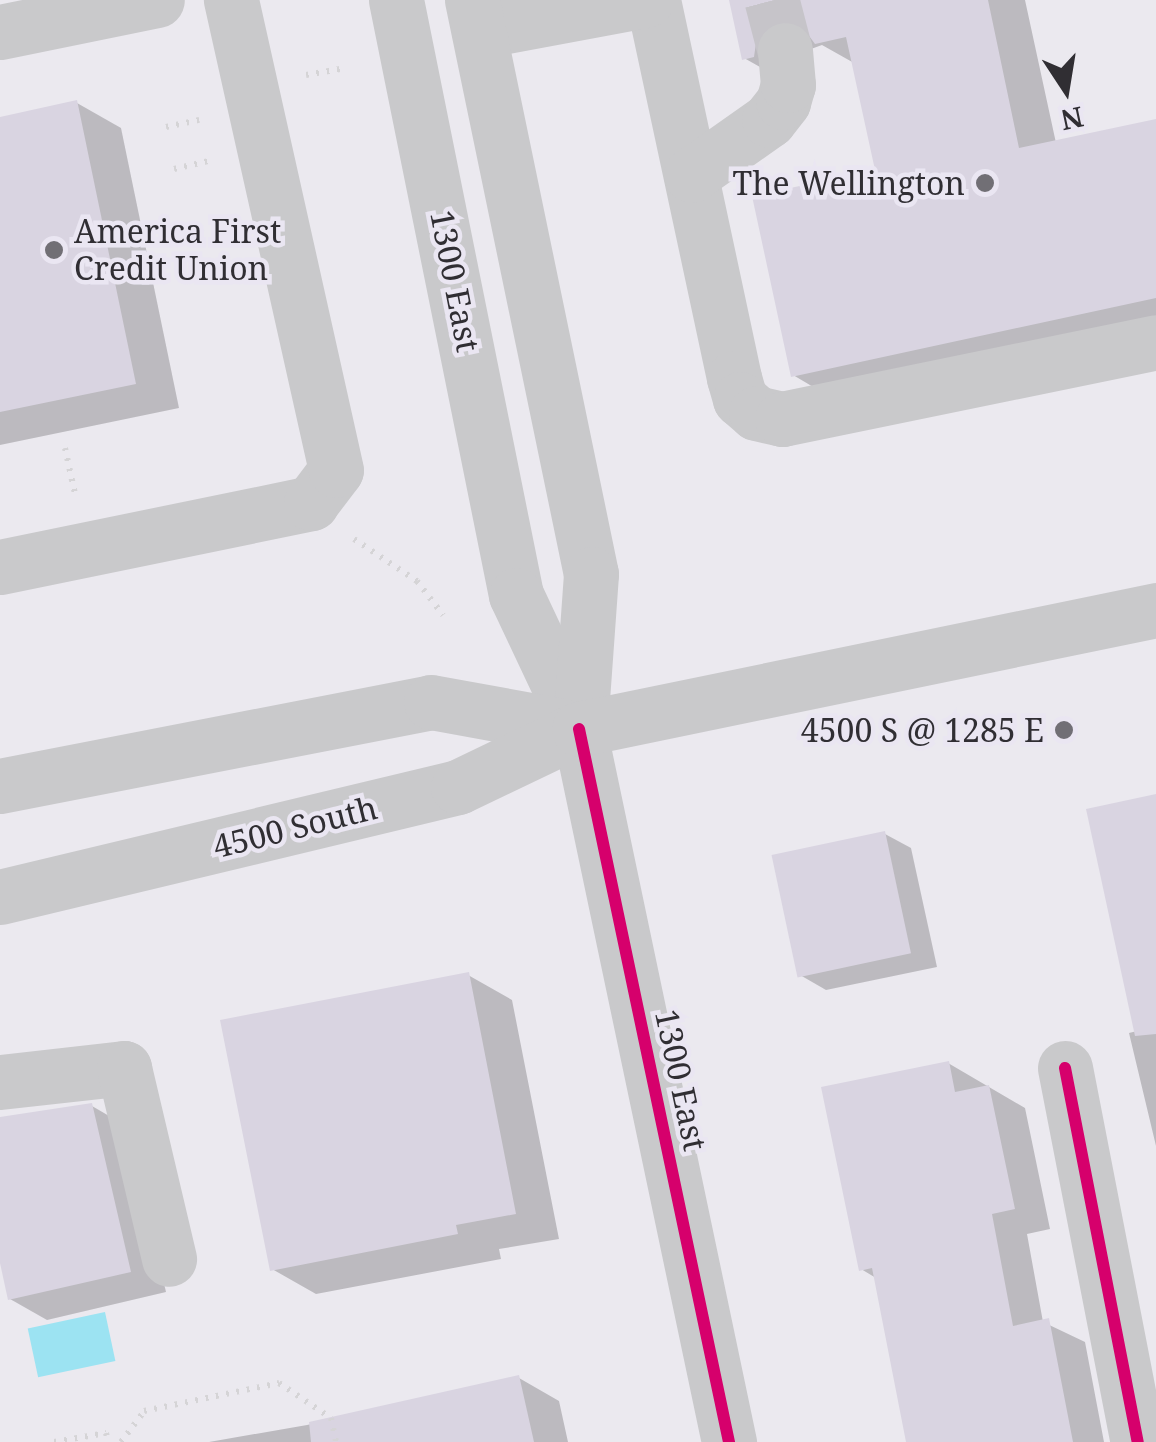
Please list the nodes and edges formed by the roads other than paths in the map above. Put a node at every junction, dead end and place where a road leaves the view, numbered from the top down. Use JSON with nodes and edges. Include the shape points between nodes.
{"nodes":[{"id":1,"x":156,"y":0,"type":"edge"},
{"id":2,"x":231,"y":0,"type":"edge"},
{"id":3,"x":396,"y":0,"type":"edge"},
{"id":4,"x":650,"y":0,"type":"edge"},
{"id":5,"x":476,"y":15,"type":"edge"},
{"id":6,"x":0,"y":32,"type":"edge"},
{"id":7,"x":785,"y":50,"type":"tunnel mouth"},
{"id":8,"x":691,"y":175,"type":"junction"},
{"id":9,"x":1156,"y":342,"type":"edge"},
{"id":10,"x":2,"y":554,"type":"edge"},
{"id":11,"x":1156,"y":610,"type":"edge"},
{"id":12,"x":579,"y":729,"type":"junction"},
{"id":13,"x":0,"y":786,"type":"edge"},
{"id":14,"x":0,"y":897,"type":"edge"},
{"id":15,"x":1065,"y":1068,"type":"dead end"},
{"id":16,"x":0,"y":1082,"type":"edge"},
{"id":17,"x":170,"y":1259,"type":"dead end"},
{"id":18,"x":728,"y":1442,"type":"edge"},
{"id":19,"x":1138,"y":1442,"type":"edge"}],
"edges":[{"from":1,"to":6,"type":"main road"},
{"from":2,"to":10,"type":"main road","via":[[336,470],[310,503]]},
{"from":3,"to":12,"type":"main road","name":"1300 East","via":[[516,595]]},
{"from":4,"to":5,"type":"main road"},
{"from":4,"to":8,"type":"main road"},
{"from":5,"to":12,"type":"main road","name":"1300 East","via":[[591,574]]},
{"from":7,"to":8,"type":"main road","via":[[783,102],[769,120]]},
{"from":8,"to":9,"type":"main road","via":[[734,378],[740,398],[756,413],[782,419]]},
{"from":11,"to":12,"type":"main road","name":"4500 South"},
{"from":12,"to":13,"type":"main road","name":"4500 South","via":[[431,702]]},
{"from":12,"to":14,"type":"main road","name":"4500 South","via":[[458,787]]},
{"from":12,"to":18,"type":"main road","name":"1300 East"},
{"from":15,"to":19,"type":"main road"},
{"from":16,"to":17,"type":"main road","via":[[124,1068]]}]}
